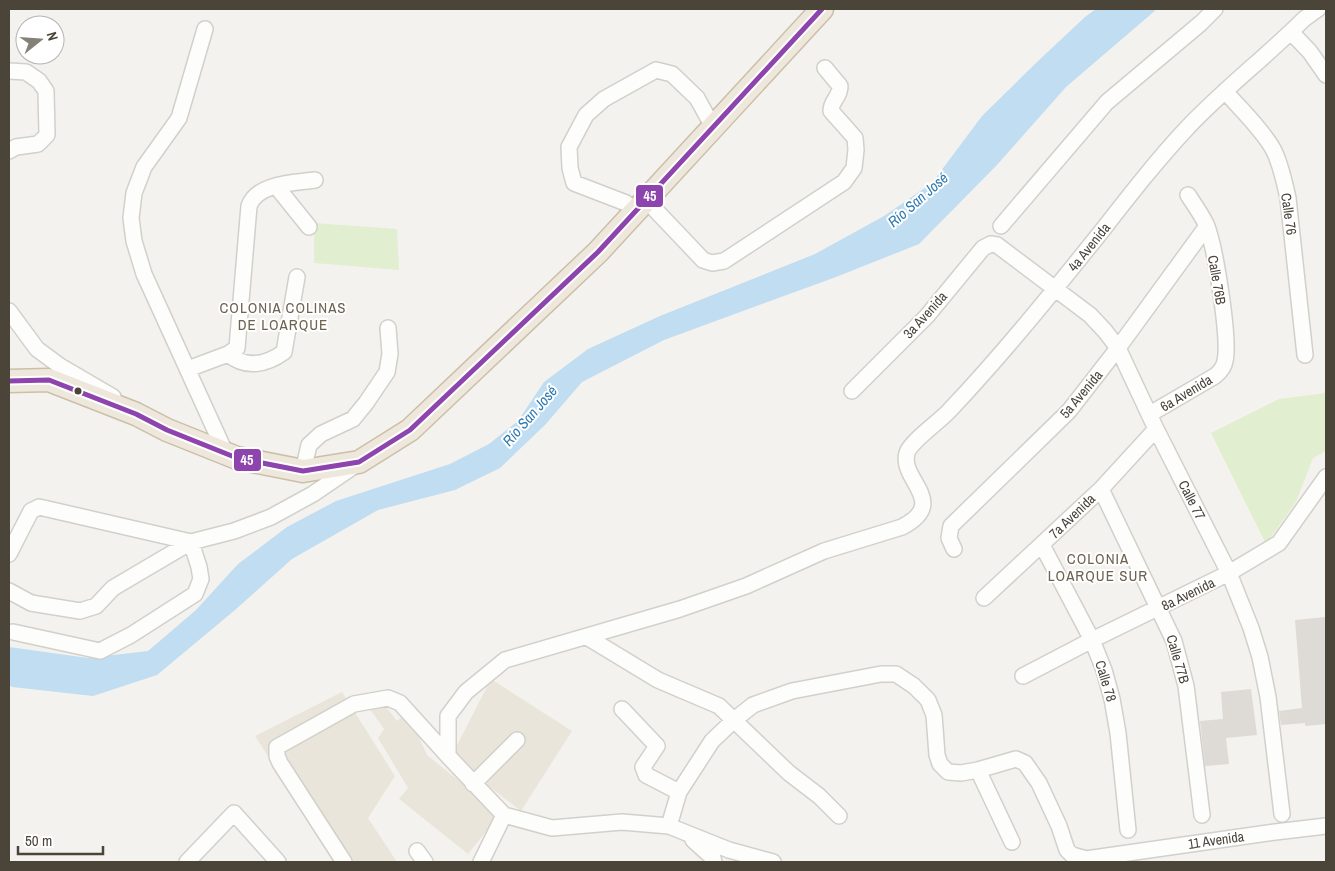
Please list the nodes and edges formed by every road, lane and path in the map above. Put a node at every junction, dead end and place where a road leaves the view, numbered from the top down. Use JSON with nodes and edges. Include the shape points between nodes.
{"nodes":[{"id":1,"x":822,"y":9,"type":"edge"},
{"id":2,"x":1215,"y":9,"type":"edge"},
{"id":3,"x":1318,"y":9,"type":"edge"},
{"id":4,"x":1300,"y":14,"type":"edge"},
{"id":5,"x":205,"y":29,"type":"dead end"},
{"id":6,"x":1291,"y":32,"type":"junction"},
{"id":7,"x":825,"y":68,"type":"dead end"},
{"id":8,"x":9,"y":71,"type":"edge"},
{"id":9,"x":1326,"y":75,"type":"edge"},
{"id":10,"x":1225,"y":91,"type":"junction"},
{"id":11,"x":713,"y":128,"type":"junction"},
{"id":12,"x":9,"y":151,"type":"edge"},
{"id":13,"x":315,"y":180,"type":"dead end"},
{"id":14,"x":276,"y":186,"type":"junction"},
{"id":15,"x":1188,"y":195,"type":"dead end"},
{"id":16,"x":641,"y":205,"type":"junction"},
{"id":17,"x":1001,"y":226,"type":"dead end"},
{"id":18,"x":1206,"y":226,"type":"junction"},
{"id":19,"x":309,"y":227,"type":"dead end"},
{"id":20,"x":997,"y":245,"type":"joint"},
{"id":21,"x":297,"y":277,"type":"dead end"},
{"id":22,"x":1055,"y":289,"type":"junction"},
{"id":23,"x":9,"y":311,"type":"edge"},
{"id":24,"x":388,"y":328,"type":"dead end"},
{"id":25,"x":1118,"y":348,"type":"junction"},
{"id":26,"x":228,"y":354,"type":"junction"},
{"id":27,"x":1305,"y":356,"type":"dead end"},
{"id":28,"x":188,"y":369,"type":"junction"},
{"id":29,"x":1222,"y":370,"type":"joint"},
{"id":30,"x":9,"y":381,"type":"edge"},
{"id":31,"x":852,"y":391,"type":"dead end"},
{"id":32,"x":136,"y":414,"type":"junction"},
{"id":33,"x":1150,"y":414,"type":"junction"},
{"id":34,"x":1156,"y":429,"type":"junction"},
{"id":35,"x":226,"y":454,"type":"junction"},
{"id":36,"x":359,"y":462,"type":"junction"},
{"id":37,"x":302,"y":471,"type":"junction"},
{"id":38,"x":1326,"y":478,"type":"edge"},
{"id":39,"x":1101,"y":489,"type":"junction"},
{"id":40,"x":190,"y":542,"type":"junction"},
{"id":41,"x":1042,"y":545,"type":"junction"},
{"id":42,"x":954,"y":549,"type":"dead end"},
{"id":43,"x":9,"y":554,"type":"edge"},
{"id":44,"x":1229,"y":574,"type":"junction"},
{"id":45,"x":9,"y":591,"type":"edge"},
{"id":46,"x":984,"y":598,"type":"dead end"},
{"id":47,"x":1159,"y":608,"type":"junction"},
{"id":48,"x":13,"y":632,"type":"dead end"},
{"id":49,"x":587,"y":637,"type":"junction"},
{"id":50,"x":1092,"y":640,"type":"junction"},
{"id":51,"x":1023,"y":676,"type":"dead end"},
{"id":52,"x":622,"y":709,"type":"dead end"},
{"id":53,"x":734,"y":720,"type":"junction"},
{"id":54,"x":517,"y":740,"type":"dead end"},
{"id":55,"x":448,"y":756,"type":"junction"},
{"id":56,"x":978,"y":770,"type":"junction"},
{"id":57,"x":473,"y":784,"type":"junction"},
{"id":58,"x":679,"y":792,"type":"junction"},
{"id":59,"x":1282,"y":814,"type":"dead end"},
{"id":60,"x":504,"y":815,"type":"junction"},
{"id":61,"x":1202,"y":815,"type":"dead end"},
{"id":62,"x":839,"y":816,"type":"dead end"},
{"id":63,"x":669,"y":826,"type":"junction"},
{"id":64,"x":1326,"y":826,"type":"edge"},
{"id":65,"x":1128,"y":830,"type":"dead end"},
{"id":66,"x":684,"y":833,"type":"junction"},
{"id":67,"x":1012,"y":842,"type":"dead end"},
{"id":68,"x":187,"y":862,"type":"edge"},
{"id":69,"x":278,"y":862,"type":"edge"},
{"id":70,"x":344,"y":862,"type":"edge"},
{"id":71,"x":481,"y":862,"type":"edge"},
{"id":72,"x":714,"y":862,"type":"edge"},
{"id":73,"x":773,"y":862,"type":"edge"}],
"edges":[{"from":1,"to":11,"type":"highway"},
{"from":2,"to":17,"type":"street","via":[[1107,102]]},
{"from":3,"to":4,"type":"street","name":"4a Avenida"},
{"from":4,"to":6,"type":"street","name":"4a Avenida"},
{"from":5,"to":28,"type":"street","via":[[178,118],[144,167],[134,193],[131,218],[144,274]]},
{"from":6,"to":9,"type":"street"},
{"from":6,"to":10,"type":"street","name":"4a Avenida"},
{"from":7,"to":16,"type":"street","via":[[840,86],[831,111],[855,138],[854,168],[844,182],[724,261],[712,263],[703,260]]},
{"from":8,"to":12,"type":"street","via":[[26,72],[46,91],[47,135],[38,144]]},
{"from":10,"to":22,"type":"street","name":"4a Avenida","via":[[1152,168]]},
{"from":10,"to":27,"type":"street","name":"Calle 76","via":[[1260,131],[1282,172],[1288,198]]},
{"from":11,"to":16,"type":"highway"},
{"from":11,"to":16,"type":"street","via":[[697,98],[672,74],[656,70],[604,99],[586,115],[569,147],[574,183],[626,203]]},
{"from":13,"to":14,"type":"street"},
{"from":14,"to":19,"type":"street"},
{"from":14,"to":26,"type":"street","via":[[257,194],[249,206],[237,348]]},
{"from":15,"to":18,"type":"street","name":"Calle 76B"},
{"from":16,"to":36,"type":"highway","via":[[598,252],[410,430]]},
{"from":18,"to":25,"type":"street","name":"5a Avenida"},
{"from":18,"to":29,"type":"street","name":"Calle 76B","via":[[1218,277],[1226,341],[1226,360]]},
{"from":20,"to":22,"type":"street","name":"Calle 77"},
{"from":20,"to":31,"type":"street","name":"3a Avenida","via":[[982,248],[926,316]]},
{"from":21,"to":26,"type":"street","via":[[284,352],[272,361],[250,364],[237,361]]},
{"from":22,"to":25,"type":"street","name":"Calle 77","via":[[1090,315]]},
{"from":22,"to":49,"type":"street","name":"4a Avenida","via":[[987,371],[911,445],[906,454],[906,464],[922,497],[919,515],[913,522],[824,551],[746,586]]},
{"from":23,"to":32,"type":"street","via":[[37,349]]},
{"from":24,"to":37,"type":"street","via":[[390,354],[387,372],[353,419],[321,434],[309,445]]},
{"from":25,"to":33,"type":"street","name":"Calle 77"},
{"from":25,"to":42,"type":"street","name":"5a Avenida","via":[[1069,411],[951,526],[949,538]]},
{"from":26,"to":28,"type":"street"},
{"from":28,"to":35,"type":"street"},
{"from":29,"to":33,"type":"street","name":"6a Avenida"},
{"from":30,"to":32,"type":"highway","via":[[49,380]]},
{"from":32,"to":35,"type":"highway"},
{"from":33,"to":34,"type":"street","name":"Calle 77"},
{"from":34,"to":39,"type":"street","name":"7a Avenida"},
{"from":34,"to":44,"type":"street","name":"Calle 77"},
{"from":35,"to":37,"type":"highway"},
{"from":36,"to":37,"type":"highway"},
{"from":36,"to":40,"type":"street","via":[[313,494],[271,517]]},
{"from":38,"to":44,"type":"street","name":"8a Avenida","via":[[1279,543]]},
{"from":39,"to":41,"type":"street","name":"7a Avenida"},
{"from":39,"to":47,"type":"street","name":"Calle 77B"},
{"from":40,"to":43,"type":"street","via":[[39,507],[31,511]]},
{"from":40,"to":45,"type":"street","via":[[113,588],[96,606],[80,611],[31,603]]},
{"from":40,"to":48,"type":"street","via":[[201,579],[195,594],[100,652]]},
{"from":41,"to":46,"type":"street","name":"7a Avenida"},
{"from":41,"to":50,"type":"street","name":"Calle 78"},
{"from":44,"to":47,"type":"street","name":"8a Avenida"},
{"from":44,"to":59,"type":"street","name":"Calle 77","via":[[1260,658]]},
{"from":47,"to":50,"type":"street","name":"8a Avenida"},
{"from":47,"to":61,"type":"street","name":"Calle 77B","via":[[1174,641],[1186,686]]},
{"from":49,"to":53,"type":"street","via":[[658,680],[719,706]]},
{"from":49,"to":55,"type":"street","via":[[505,660],[466,692],[448,716]]},
{"from":50,"to":51,"type":"street","name":"8a Avenida"},
{"from":50,"to":65,"type":"street","name":"Calle 78","via":[[1112,699]]},
{"from":52,"to":58,"type":"street","via":[[657,746],[643,768],[646,775]]},
{"from":53,"to":56,"type":"street","name":"11 Avenida","via":[[753,706],[792,690],[896,674],[928,700],[934,715],[940,764],[948,772]]},
{"from":53,"to":58,"type":"street","name":"11 Avenida","via":[[712,741]]},
{"from":53,"to":62,"type":"street"},
{"from":54,"to":57,"type":"street"},
{"from":55,"to":57,"type":"street"},
{"from":55,"to":70,"type":"street","via":[[400,703],[388,698],[354,704],[277,747],[280,763]]},
{"from":56,"to":64,"type":"street","name":"11 Avenida","via":[[1016,760],[1025,763],[1039,783],[1067,850],[1086,859]]},
{"from":56,"to":67,"type":"street"},
{"from":57,"to":60,"type":"street"},
{"from":58,"to":63,"type":"street","name":"11 Avenida"},
{"from":60,"to":63,"type":"street","via":[[552,828],[622,822]]},
{"from":60,"to":71,"type":"street"},
{"from":63,"to":66,"type":"street"},
{"from":66,"to":72,"type":"street"},
{"from":66,"to":73,"type":"street"},
{"from":68,"to":69,"type":"street","via":[[234,813]]}]}
